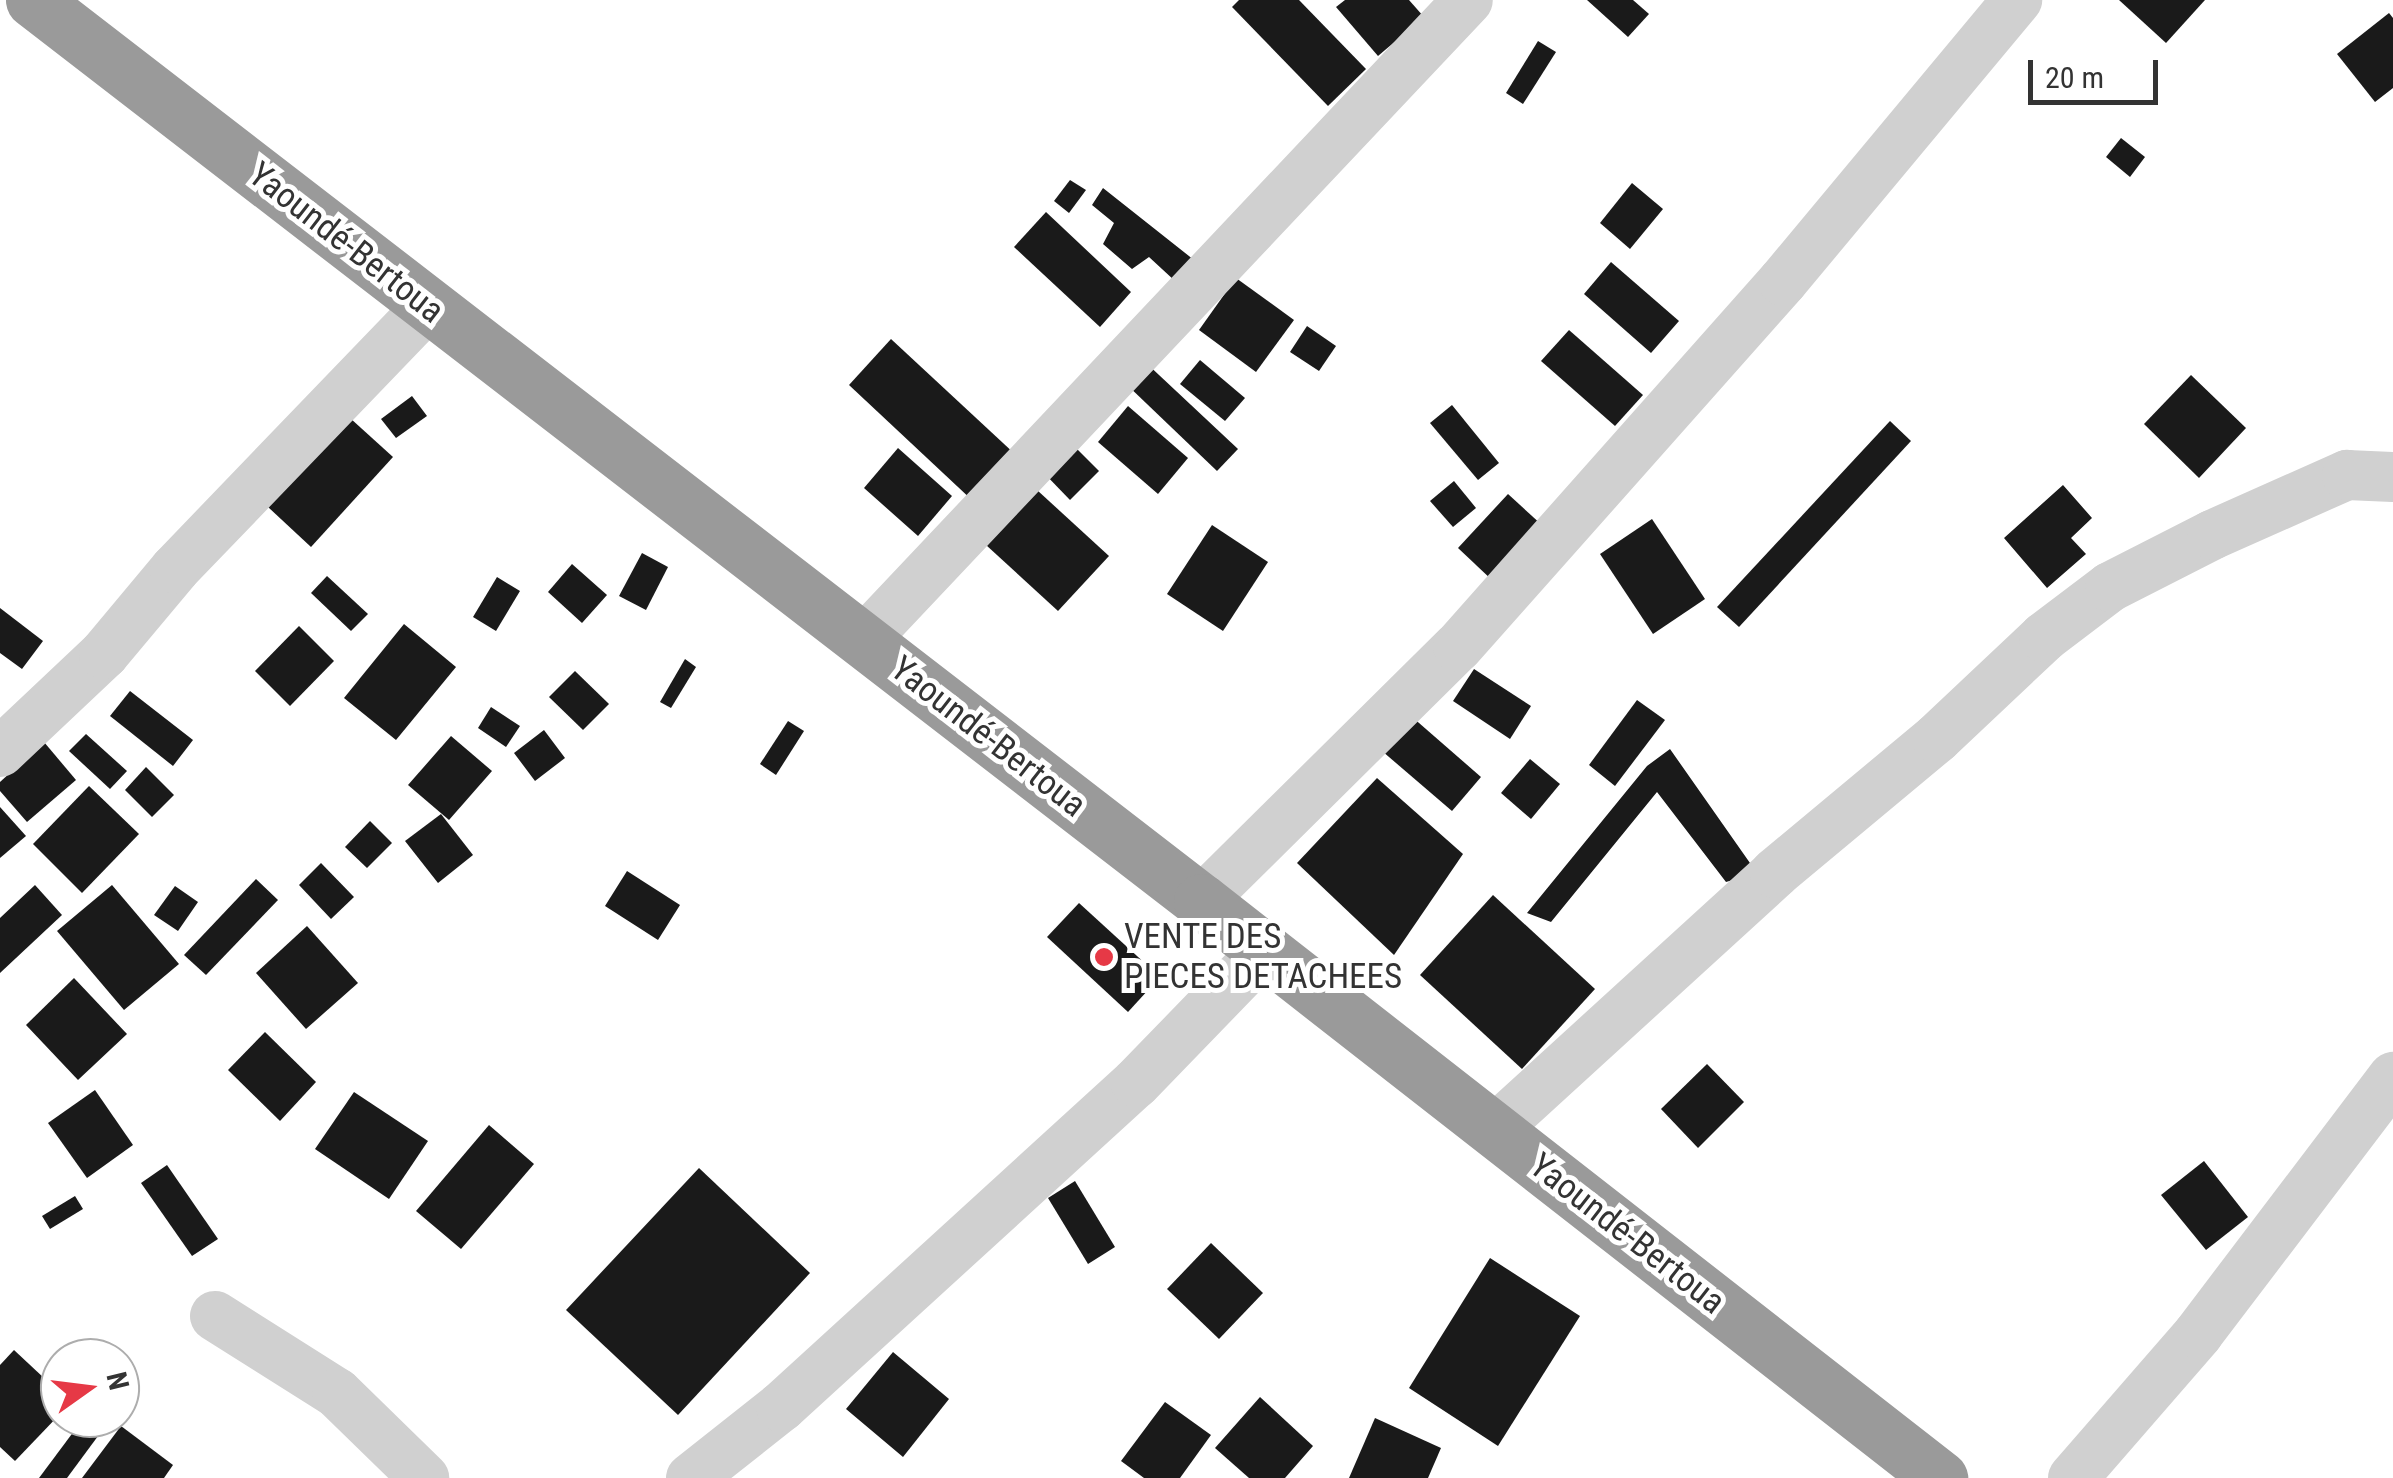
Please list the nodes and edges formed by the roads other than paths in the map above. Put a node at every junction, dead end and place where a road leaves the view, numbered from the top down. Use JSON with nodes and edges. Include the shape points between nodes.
{"nodes":[{"id":1,"x":33,"y":0,"type":"edge"},
{"id":2,"x":1468,"y":0,"type":"edge"},
{"id":3,"x":2017,"y":0,"type":"edge"},
{"id":4,"x":428,"y":306,"type":"junction"},
{"id":5,"x":2393,"y":477,"type":"edge"},
{"id":6,"x":863,"y":640,"type":"junction"},
{"id":7,"x":0,"y":752,"type":"edge"},
{"id":8,"x":1202,"y":901,"type":"junction"},
{"id":9,"x":1265,"y":950,"type":"junction"},
{"id":10,"x":2393,"y":1077,"type":"edge"},
{"id":11,"x":1494,"y":1130,"type":"junction"},
{"id":12,"x":216,"y":1316,"type":"dead end"},
{"id":13,"x":424,"y":1478,"type":"edge"},
{"id":14,"x":691,"y":1478,"type":"edge"},
{"id":15,"x":1940,"y":1478,"type":"edge"},
{"id":16,"x":2073,"y":1478,"type":"edge"}],
"edges":[{"from":1,"to":4,"type":"highway","name":"Yaoundé-Bertoua"},
{"from":2,"to":6,"type":"street"},
{"from":3,"to":8,"type":"street","via":[[1783,282],[1458,647]]},
{"from":4,"to":6,"type":"highway","name":"Yaoundé-Bertoua"},
{"from":4,"to":7,"type":"street","via":[[175,569],[104,654]]},
{"from":5,"to":11,"type":"street","via":[[2347,476],[2110,587],[1775,874]]},
{"from":6,"to":8,"type":"highway","name":"Yaoundé-Bertoua"},
{"from":8,"to":9,"type":"highway","name":"Yaoundé-Bertoua"},
{"from":9,"to":11,"type":"highway","name":"Yaoundé-Bertoua"},
{"from":9,"to":14,"type":"street","via":[[1136,1083],[781,1407]]},
{"from":10,"to":16,"type":"street","via":[[2198,1334]]},
{"from":11,"to":15,"type":"highway","name":"Yaoundé-Bertoua"},
{"from":12,"to":13,"type":"street","via":[[337,1394]]}]}
